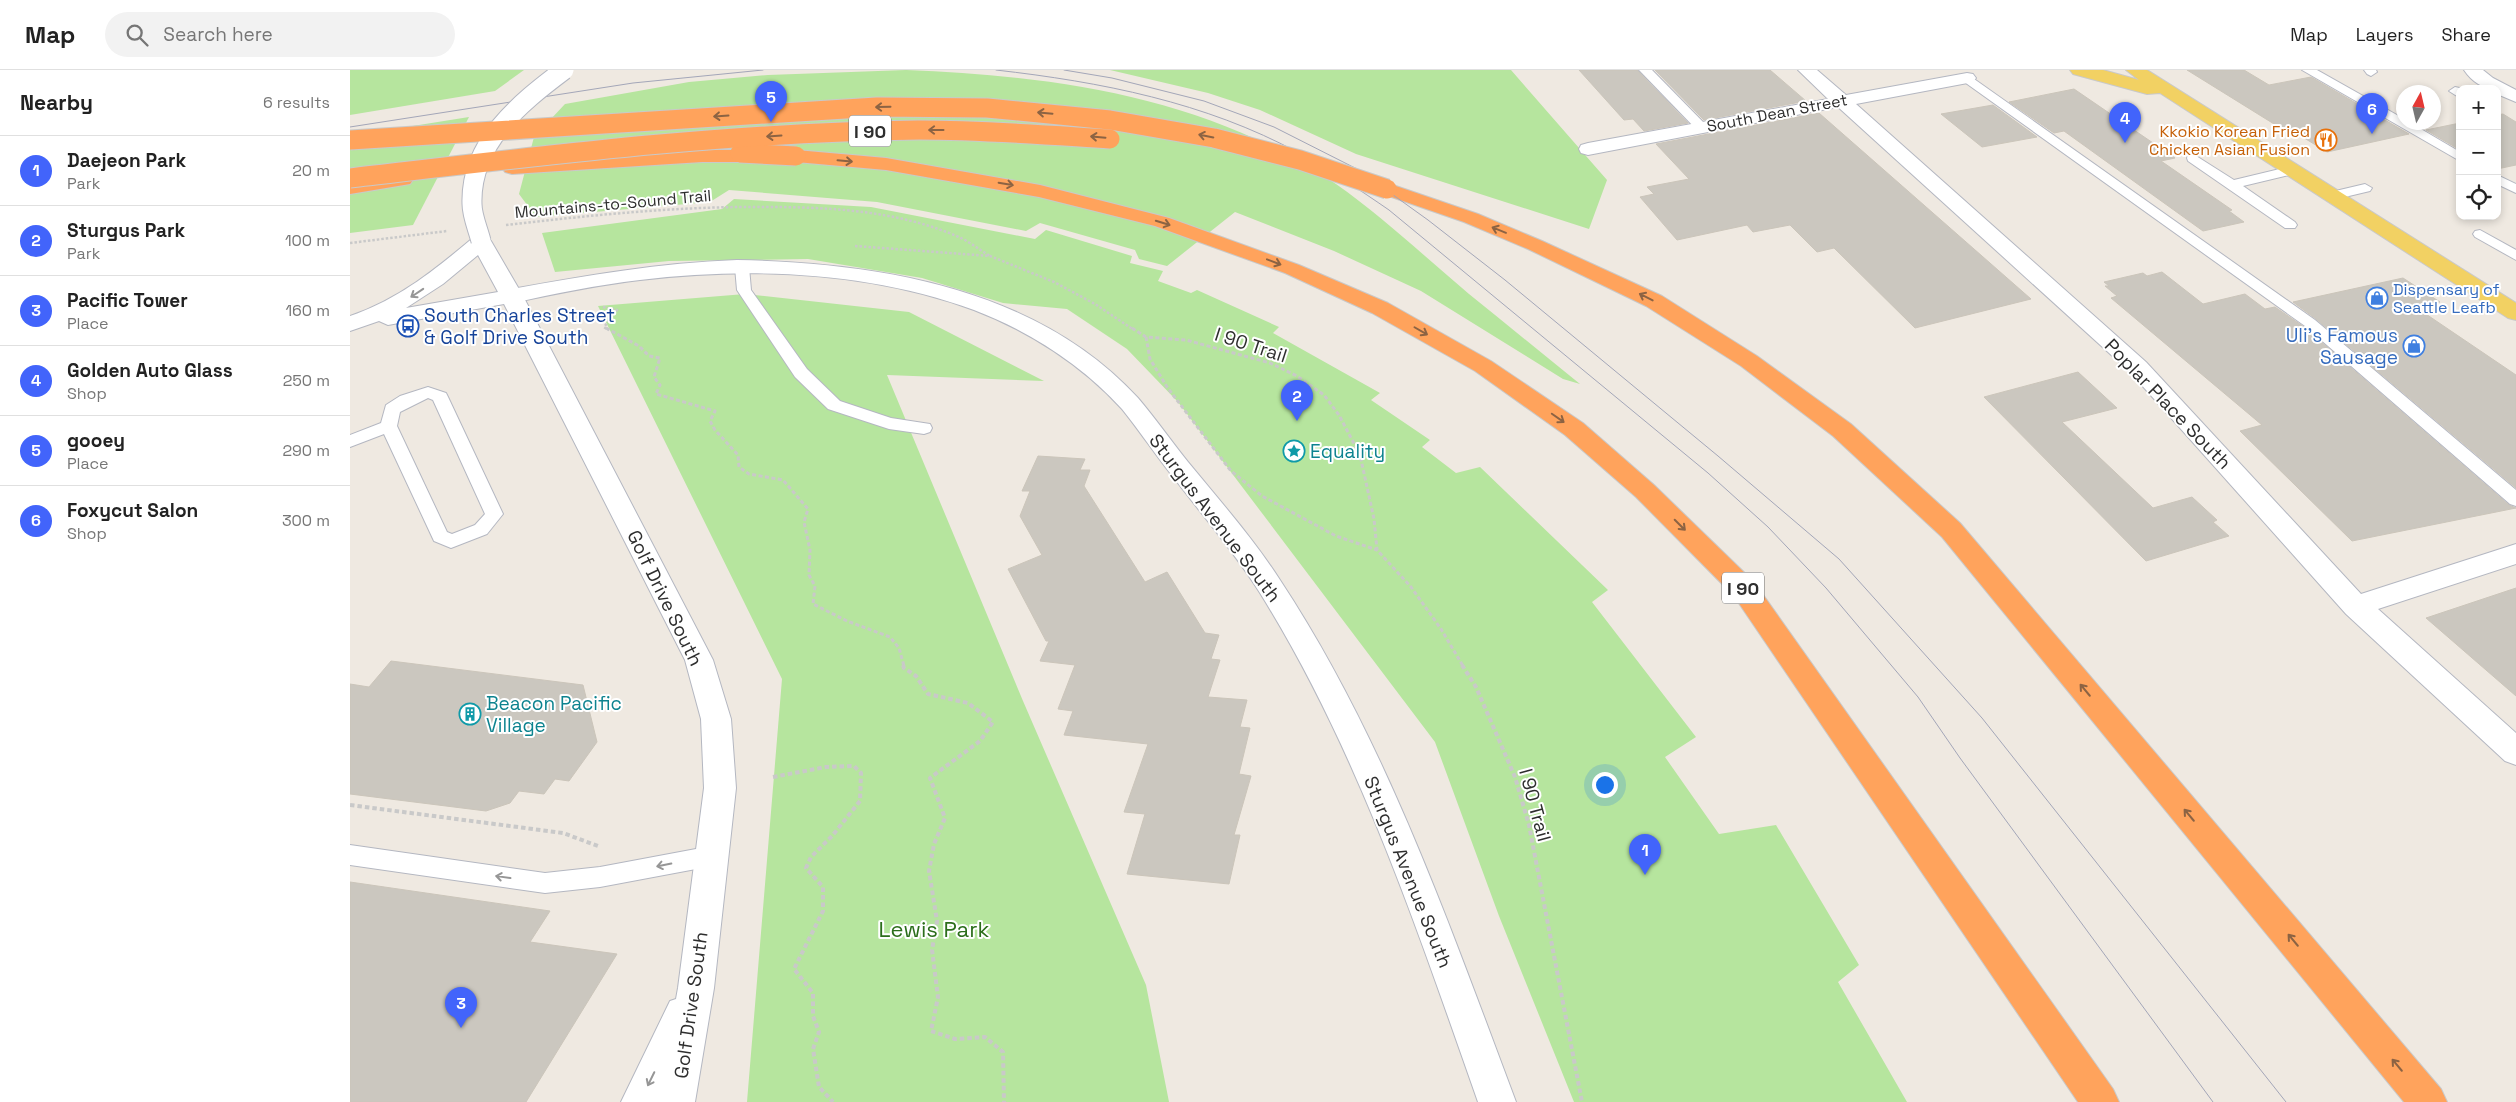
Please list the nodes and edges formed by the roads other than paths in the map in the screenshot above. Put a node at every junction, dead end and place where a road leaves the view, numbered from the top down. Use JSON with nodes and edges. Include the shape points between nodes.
{"nodes":[{"id":1,"x":564,"y":70,"type":"edge"},
{"id":2,"x":1646,"y":70,"type":"edge"},
{"id":3,"x":1807,"y":70,"type":"edge"},
{"id":4,"x":2079,"y":70,"type":"edge"},
{"id":5,"x":2135,"y":70,"type":"edge"},
{"id":6,"x":2308,"y":70,"type":"edge"},
{"id":7,"x":2473,"y":70,"type":"edge"},
{"id":8,"x":1967,"y":78,"type":"joint"},
{"id":9,"x":2486,"y":85,"type":"edge"},
{"id":10,"x":2501,"y":92,"type":"edge"},
{"id":11,"x":2516,"y":97,"type":"edge"},
{"id":12,"x":1840,"y":101,"type":"junction"},
{"id":13,"x":2194,"y":108,"type":"junction"},
{"id":14,"x":1702,"y":128,"type":"junction"},
{"id":15,"x":350,"y":140,"type":"edge"},
{"id":16,"x":1588,"y":150,"type":"dead end"},
{"id":17,"x":2456,"y":155,"type":"edge"},
{"id":18,"x":796,"y":156,"type":"junction"},
{"id":19,"x":2194,"y":158,"type":"dead end"},
{"id":20,"x":350,"y":170,"type":"edge"},
{"id":21,"x":2292,"y":170,"type":"junction"},
{"id":22,"x":350,"y":178,"type":"edge"},
{"id":23,"x":2501,"y":181,"type":"edge"},
{"id":24,"x":2232,"y":185,"type":"junction"},
{"id":25,"x":350,"y":187,"type":"edge"},
{"id":26,"x":2365,"y":188,"type":"dead end"},
{"id":27,"x":1387,"y":189,"type":"junction"},
{"id":28,"x":2516,"y":189,"type":"edge"},
{"id":29,"x":2332,"y":196,"type":"junction"},
{"id":30,"x":2290,"y":225,"type":"dead end"},
{"id":31,"x":2480,"y":234,"type":"dead end"},
{"id":32,"x":484,"y":248,"type":"junction"},
{"id":33,"x":2516,"y":256,"type":"edge"},
{"id":34,"x":742,"y":268,"type":"junction"},
{"id":35,"x":512,"y":296,"type":"junction"},
{"id":36,"x":2516,"y":313,"type":"edge"},
{"id":37,"x":350,"y":324,"type":"edge"},
{"id":38,"x":389,"y":426,"type":"junction"},
{"id":39,"x":924,"y":428,"type":"dead end"},
{"id":40,"x":350,"y":441,"type":"edge"},
{"id":41,"x":2516,"y":500,"type":"edge"},
{"id":42,"x":2516,"y":554,"type":"edge"},
{"id":43,"x":2356,"y":606,"type":"junction"},
{"id":44,"x":2516,"y":752,"type":"edge"},
{"id":45,"x":350,"y":855,"type":"edge"},
{"id":46,"x":712,"y":856,"type":"junction"},
{"id":47,"x":696,"y":988,"type":"junction"},
{"id":48,"x":640,"y":1102,"type":"edge"},
{"id":49,"x":676,"y":1102,"type":"edge"},
{"id":50,"x":1497,"y":1102,"type":"edge"},
{"id":51,"x":2100,"y":1102,"type":"edge"},
{"id":52,"x":2428,"y":1102,"type":"edge"}],
"edges":[{"from":1,"to":32,"type":"street","name":"Golf Drive South","bridge":true,"via":[[517,108],[496,132],[482,156],[473,179],[471,202]]},
{"from":2,"to":14,"type":"lane"},
{"from":3,"to":12,"type":"street","name":"Poplar Place South"},
{"from":4,"to":13,"type":"main road","via":[[2132,83]]},
{"from":5,"to":13,"type":"main road"},
{"from":6,"to":17,"type":"lane"},
{"from":7,"to":9,"type":"street"},
{"from":8,"to":12,"type":"street","name":"South Dean Street"},
{"from":8,"to":41,"type":"lane","via":[[2310,323]]},
{"from":10,"to":11,"type":"street"},
{"from":12,"to":14,"type":"street","name":"South Dean Street"},
{"from":12,"to":43,"type":"street","name":"Poplar Place South","via":[[2138,367]]},
{"from":13,"to":21,"type":"main road"},
{"from":14,"to":16,"type":"street","name":"South Dean Street"},
{"from":27,"to":15,"type":"highway","one_way":true,"bridge":true,"via":[[1300,160],[1214,138],[1110,120],[987,108],[877,107]]},
{"from":18,"to":20,"type":"highway","bridge":true,"via":[[640,150],[546,151]]},
{"from":18,"to":25,"type":"highway","number":"I 90","bridge":true,"via":[[612,160]]},
{"from":18,"to":51,"type":"highway","number":"I 90","one_way":true,"via":[[886,164],[1031,189],[1162,222],[1228,245],[1380,308],[1483,366],[1574,429],[1645,491],[1744,589]]},
{"from":19,"to":24,"type":"lane"},
{"from":21,"to":24,"type":"lane"},
{"from":21,"to":29,"type":"main road"},
{"from":27,"to":22,"type":"highway","number":"I 90","one_way":true,"bridge":true,"via":[[1281,164],[1185,147],[1084,136],[974,130],[858,131],[731,139]]},
{"from":23,"to":28,"type":"lane"},
{"from":24,"to":30,"type":"lane"},
{"from":26,"to":29,"type":"lane"},
{"from":52,"to":27,"type":"highway","number":"I 90","one_way":true,"via":[[1951,530],[1842,430],[1749,361],[1632,290],[1471,218]]},
{"from":29,"to":36,"type":"main road"},
{"from":31,"to":33,"type":"lane"},
{"from":32,"to":35,"type":"street","name":"Golf Drive South"},
{"from":32,"to":37,"type":"street","one_way":true,"via":[[455,263],[401,304]]},
{"from":34,"to":35,"type":"street","name":"Sturgus Avenue South","via":[[640,273]]},
{"from":34,"to":39,"type":"lane","via":[[744,290],[801,373],[834,405],[889,423]]},
{"from":34,"to":50,"type":"street","name":"Sturgus Avenue South","via":[[844,273],[895,282],[963,300],[1026,325],[1082,360],[1130,402],[1270,587],[1343,715],[1435,935]]},
{"from":35,"to":37,"type":"street","name":"Sturgus Avenue South"},
{"from":35,"to":46,"type":"street","name":"Golf Drive South","via":[[699,660],[716,719],[720,788]]},
{"from":38,"to":38,"type":"lane","via":[[440,536],[451,542],[488,526],[494,514],[440,398],[428,392],[406,400],[392,409]]},
{"from":38,"to":40,"type":"lane"},
{"from":42,"to":43,"type":"street"},
{"from":43,"to":44,"type":"street","name":"Poplar Place South"},
{"from":46,"to":45,"type":"lane","one_way":true,"via":[[600,878],[545,883]]},
{"from":46,"to":47,"type":"street","name":"Golf Drive South"},
{"from":47,"to":48,"type":"street","one_way":true},
{"from":47,"to":49,"type":"street","name":"Golf Drive South"}]}
